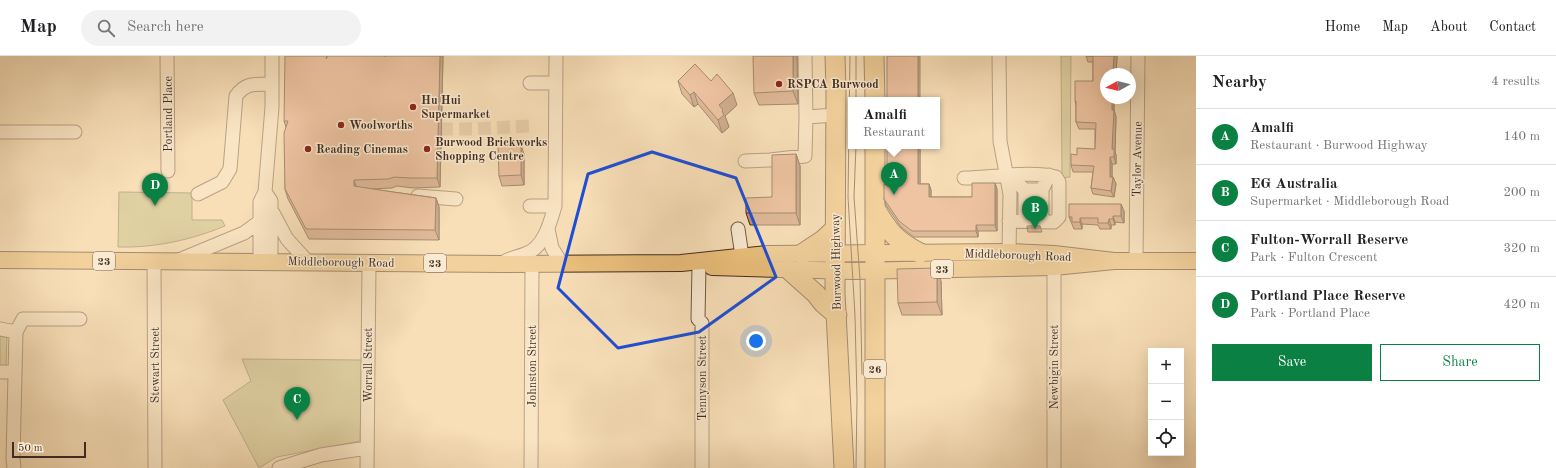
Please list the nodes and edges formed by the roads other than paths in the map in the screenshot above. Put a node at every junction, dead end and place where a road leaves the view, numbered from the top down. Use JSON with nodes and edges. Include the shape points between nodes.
{"nodes":[{"id":1,"x":167,"y":56,"type":"edge"},
{"id":2,"x":272,"y":56,"type":"edge"},
{"id":3,"x":556,"y":56,"type":"edge"},
{"id":4,"x":805,"y":56,"type":"edge"},
{"id":5,"x":835,"y":56,"type":"edge"},
{"id":6,"x":874,"y":56,"type":"edge"},
{"id":7,"x":999,"y":56,"type":"edge"},
{"id":8,"x":1138,"y":56,"type":"edge"},
{"id":9,"x":530,"y":83,"type":"dead end"},
{"id":10,"x":556,"y":83,"type":"junction"},
{"id":11,"x":272,"y":84,"type":"junction"},
{"id":12,"x":875,"y":97,"type":"edge"},
{"id":13,"x":836,"y":115,"type":"junction"},
{"id":14,"x":806,"y":117,"type":"junction"},
{"id":15,"x":0,"y":132,"type":"edge"},
{"id":16,"x":75,"y":132,"type":"dead end"},
{"id":17,"x":875,"y":149,"type":"edge"},
{"id":18,"x":745,"y":161,"type":"dead end"},
{"id":19,"x":168,"y":172,"type":"dead end"},
{"id":20,"x":1049,"y":175,"type":"junction"},
{"id":21,"x":964,"y":178,"type":"dead end"},
{"id":22,"x":1008,"y":179,"type":"junction"},
{"id":23,"x":1034,"y":190,"type":"junction"},
{"id":24,"x":265,"y":192,"type":"junction"},
{"id":25,"x":198,"y":194,"type":"dead end"},
{"id":26,"x":404,"y":194,"type":"edge"},
{"id":27,"x":456,"y":199,"type":"dead end"},
{"id":28,"x":530,"y":206,"type":"dead end"},
{"id":29,"x":555,"y":206,"type":"junction"},
{"id":30,"x":875,"y":207,"type":"junction"},
{"id":31,"x":272,"y":212,"type":"junction"},
{"id":32,"x":1034,"y":221,"type":"junction"},
{"id":33,"x":259,"y":222,"type":"junction"},
{"id":34,"x":1009,"y":222,"type":"junction"},
{"id":35,"x":548,"y":229,"type":"junction"},
{"id":36,"x":738,"y":229,"type":"dead end"},
{"id":37,"x":835,"y":229,"type":"junction"},
{"id":38,"x":920,"y":253,"type":"junction"},
{"id":39,"x":802,"y":254,"type":"junction"},
{"id":40,"x":742,"y":256,"type":"junction"},
{"id":41,"x":0,"y":260,"type":"edge"},
{"id":42,"x":1009,"y":260,"type":"junction"},
{"id":43,"x":1196,"y":260,"type":"edge"},
{"id":44,"x":154,"y":261,"type":"junction"},
{"id":45,"x":176,"y":261,"type":"junction"},
{"id":46,"x":265,"y":261,"type":"junction"},
{"id":47,"x":1136,"y":261,"type":"junction"},
{"id":48,"x":308,"y":262,"type":"junction"},
{"id":49,"x":836,"y":262,"type":"junction"},
{"id":50,"x":875,"y":262,"type":"junction"},
{"id":51,"x":1114,"y":262,"type":"junction"},
{"id":52,"x":369,"y":263,"type":"junction"},
{"id":53,"x":681,"y":263,"type":"junction"},
{"id":54,"x":501,"y":264,"type":"junction"},
{"id":55,"x":532,"y":264,"type":"junction"},
{"id":56,"x":562,"y":264,"type":"junction"},
{"id":57,"x":699,"y":266,"type":"junction"},
{"id":58,"x":1054,"y":267,"type":"junction"},
{"id":59,"x":788,"y":269,"type":"junction"},
{"id":60,"x":836,"y":315,"type":"junction"},
{"id":61,"x":80,"y":319,"type":"dead end"},
{"id":62,"x":0,"y":329,"type":"edge"},
{"id":63,"x":16,"y":332,"type":"junction"},
{"id":64,"x":0,"y":372,"type":"edge"},
{"id":65,"x":14,"y":372,"type":"junction"},
{"id":66,"x":367,"y":448,"type":"junction"},
{"id":67,"x":14,"y":468,"type":"edge"},
{"id":68,"x":155,"y":468,"type":"edge"},
{"id":69,"x":279,"y":468,"type":"edge"},
{"id":70,"x":367,"y":468,"type":"edge"},
{"id":71,"x":531,"y":468,"type":"edge"},
{"id":72,"x":702,"y":468,"type":"edge"},
{"id":73,"x":844,"y":468,"type":"edge"},
{"id":74,"x":875,"y":468,"type":"edge"},
{"id":75,"x":1054,"y":468,"type":"edge"}],
"edges":[{"from":1,"to":19,"type":"street","name":"Portland Place"},
{"from":2,"to":11,"type":"street"},
{"from":3,"to":10,"type":"street"},
{"from":4,"to":14,"type":"street"},
{"from":5,"to":13,"type":"highway","name":"Burwood Highway"},
{"from":6,"to":12,"type":"highway"},
{"from":7,"to":22,"type":"street","via":[[1000,140]]},
{"from":8,"to":47,"type":"street","name":"Taylor Avenue"},
{"from":9,"to":10,"type":"street"},
{"from":10,"to":29,"type":"street"},
{"from":11,"to":24,"type":"street"},
{"from":11,"to":25,"type":"street","via":[[251,84],[242,88],[236,96],[230,169],[222,182]]},
{"from":13,"to":14,"type":"street"},
{"from":13,"to":37,"type":"highway","name":"Burwood Highway"},
{"from":14,"to":18,"type":"street","via":[[805,156]]},
{"from":15,"to":16,"type":"street"},
{"from":17,"to":30,"type":"highway","number":"26"},
{"from":20,"to":22,"type":"street"},
{"from":20,"to":23,"type":"street"},
{"from":20,"to":32,"type":"street","via":[[1056,177],[1059,182],[1059,217],[1054,222]]},
{"from":21,"to":22,"type":"street"},
{"from":22,"to":23,"type":"street"},
{"from":22,"to":34,"type":"street"},
{"from":23,"to":32,"type":"street"},
{"from":24,"to":31,"type":"street","via":[[271,201]]},
{"from":24,"to":33,"type":"street","via":[[260,202]]},
{"from":26,"to":27,"type":"street"},
{"from":28,"to":29,"type":"street"},
{"from":29,"to":35,"type":"street"},
{"from":30,"to":38,"type":"highway","via":[[892,233],[908,247]]},
{"from":30,"to":50,"type":"highway","number":"26"},
{"from":31,"to":46,"type":"street"},
{"from":31,"to":48,"type":"street","via":[[287,239]]},
{"from":32,"to":34,"type":"street"},
{"from":33,"to":45,"type":"street","via":[[244,233]]},
{"from":33,"to":46,"type":"street"},
{"from":34,"to":42,"type":"street"},
{"from":35,"to":54,"type":"street","via":[[537,247]]},
{"from":35,"to":56,"type":"street","via":[[552,248]]},
{"from":36,"to":40,"type":"street"},
{"from":37,"to":39,"type":"highway"},
{"from":37,"to":49,"type":"highway","name":"Burwood Highway"},
{"from":38,"to":42,"type":"main road","name":"Middleborough Road","number":"23"},
{"from":38,"to":50,"type":"main road","name":"Middleborough Road","number":"23"},
{"from":39,"to":40,"type":"main road","name":"Middleborough Road","number":"23"},
{"from":39,"to":49,"type":"main road","name":"Middleborough Road","number":"23"},
{"from":40,"to":53,"type":"main road","name":"Middleborough Road","number":"23"},
{"from":41,"to":44,"type":"main road","name":"Middleborough Road","number":"23"},
{"from":42,"to":50,"type":"main road","name":"Middleborough Road","number":"23"},
{"from":42,"to":51,"type":"main road","name":"Middleborough Road","number":"23","via":[[1054,254]]},
{"from":42,"to":58,"type":"main road","name":"Middleborough Road","number":"23"},
{"from":43,"to":47,"type":"main road","name":"Middleborough Road","number":"23"},
{"from":44,"to":45,"type":"main road","name":"Middleborough Road","number":"23"},
{"from":44,"to":68,"type":"street","name":"Stewart Street"},
{"from":45,"to":46,"type":"main road","name":"Middleborough Road","number":"23"},
{"from":46,"to":48,"type":"main road","name":"Middleborough Road","number":"23"},
{"from":47,"to":51,"type":"main road","name":"Middleborough Road","number":"23"},
{"from":48,"to":52,"type":"main road","name":"Middleborough Road","number":"23"},
{"from":49,"to":50,"type":"main road","name":"Middleborough Road","number":"23"},
{"from":49,"to":59,"type":"main road","name":"Middleborough Road","number":"23"},
{"from":49,"to":60,"type":"highway","name":"Burwood Highway"},
{"from":50,"to":74,"type":"highway","number":"26"},
{"from":51,"to":58,"type":"main road","name":"Middleborough Road","number":"23"},
{"from":52,"to":54,"type":"main road","name":"Middleborough Road","number":"23"},
{"from":52,"to":66,"type":"street","name":"Worrall Street"},
{"from":53,"to":56,"type":"main road","name":"Middleborough Road","number":"23"},
{"from":53,"to":57,"type":"main road","name":"Middleborough Road","number":"23"},
{"from":54,"to":55,"type":"main road","name":"Middleborough Road","number":"23"},
{"from":55,"to":56,"type":"main road","name":"Middleborough Road","number":"23"},
{"from":55,"to":71,"type":"street","name":"Johnston Street"},
{"from":57,"to":59,"type":"main road","name":"Middleborough Road","number":"23"},
{"from":57,"to":72,"type":"street","name":"Tennyson Street","via":[[698,319],[702,323]]},
{"from":58,"to":75,"type":"street","name":"Newbigin Street"},
{"from":59,"to":60,"type":"highway"},
{"from":60,"to":73,"type":"highway","name":"Burwood Highway"},
{"from":61,"to":63,"type":"street","via":[[32,318],[23,320]]},
{"from":62,"to":63,"type":"street"},
{"from":63,"to":65,"type":"street"},
{"from":64,"to":65,"type":"street"},
{"from":65,"to":67,"type":"street"},
{"from":66,"to":69,"type":"street","via":[[321,455]]},
{"from":66,"to":70,"type":"street","name":"Worrall Street"}]}
